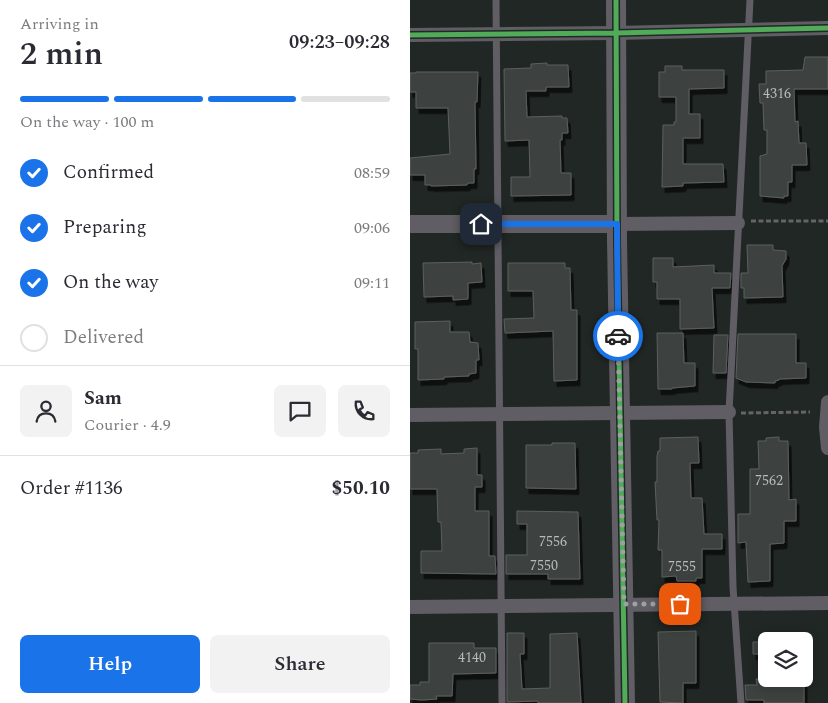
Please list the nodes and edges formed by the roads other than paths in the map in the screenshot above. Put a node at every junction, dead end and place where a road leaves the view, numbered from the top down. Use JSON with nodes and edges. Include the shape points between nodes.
{"nodes":[{"id":1,"x":496,"y":0,"type":"edge"},
{"id":2,"x":616,"y":0,"type":"edge"},
{"id":3,"x":750,"y":0,"type":"edge"},
{"id":4,"x":828,"y":28,"type":"edge"},
{"id":5,"x":750,"y":30,"type":"junction"},
{"id":6,"x":616,"y":33,"type":"junction"},
{"id":7,"x":496,"y":34,"type":"junction"},
{"id":8,"x":410,"y":35,"type":"edge"},
{"id":9,"x":743,"y":222,"type":"junction"},
{"id":10,"x":498,"y":223,"type":"junction"},
{"id":11,"x":410,"y":224,"type":"edge"},
{"id":12,"x":617,"y":224,"type":"junction"},
{"id":13,"x":828,"y":402,"type":"edge"},
{"id":14,"x":620,"y":412,"type":"junction"},
{"id":15,"x":733,"y":412,"type":"junction"},
{"id":16,"x":500,"y":414,"type":"junction"},
{"id":17,"x":410,"y":415,"type":"edge"},
{"id":18,"x":828,"y":448,"type":"edge"},
{"id":19,"x":735,"y":603,"type":"junction"},
{"id":20,"x":828,"y":603,"type":"edge"},
{"id":21,"x":624,"y":604,"type":"junction"},
{"id":22,"x":501,"y":606,"type":"junction"},
{"id":23,"x":410,"y":607,"type":"edge"},
{"id":24,"x":502,"y":703,"type":"edge"},
{"id":25,"x":625,"y":703,"type":"edge"},
{"id":26,"x":742,"y":703,"type":"edge"}],
"edges":[{"from":1,"to":7,"type":"lane"},
{"from":2,"to":6,"type":"main road"},
{"from":3,"to":5,"type":"lane"},
{"from":4,"to":5,"type":"street"},
{"from":5,"to":6,"type":"street"},
{"from":5,"to":9,"type":"lane"},
{"from":6,"to":7,"type":"street"},
{"from":6,"to":12,"type":"main road"},
{"from":7,"to":8,"type":"street"},
{"from":7,"to":10,"type":"lane"},
{"from":9,"to":12,"type":"street"},
{"from":9,"to":15,"type":"lane"},
{"from":10,"to":11,"type":"street"},
{"from":10,"to":12,"type":"street"},
{"from":10,"to":16,"type":"lane"},
{"from":12,"to":14,"type":"main road"},
{"from":13,"to":18,"type":"street"},
{"from":14,"to":15,"type":"street"},
{"from":14,"to":16,"type":"street"},
{"from":14,"to":21,"type":"main road"},
{"from":15,"to":19,"type":"lane"},
{"from":16,"to":17,"type":"street"},
{"from":16,"to":22,"type":"lane"},
{"from":19,"to":20,"type":"street"},
{"from":19,"to":21,"type":"street"},
{"from":19,"to":26,"type":"lane"},
{"from":21,"to":22,"type":"street"},
{"from":21,"to":25,"type":"main road"},
{"from":22,"to":23,"type":"street"},
{"from":22,"to":24,"type":"lane"}]}
